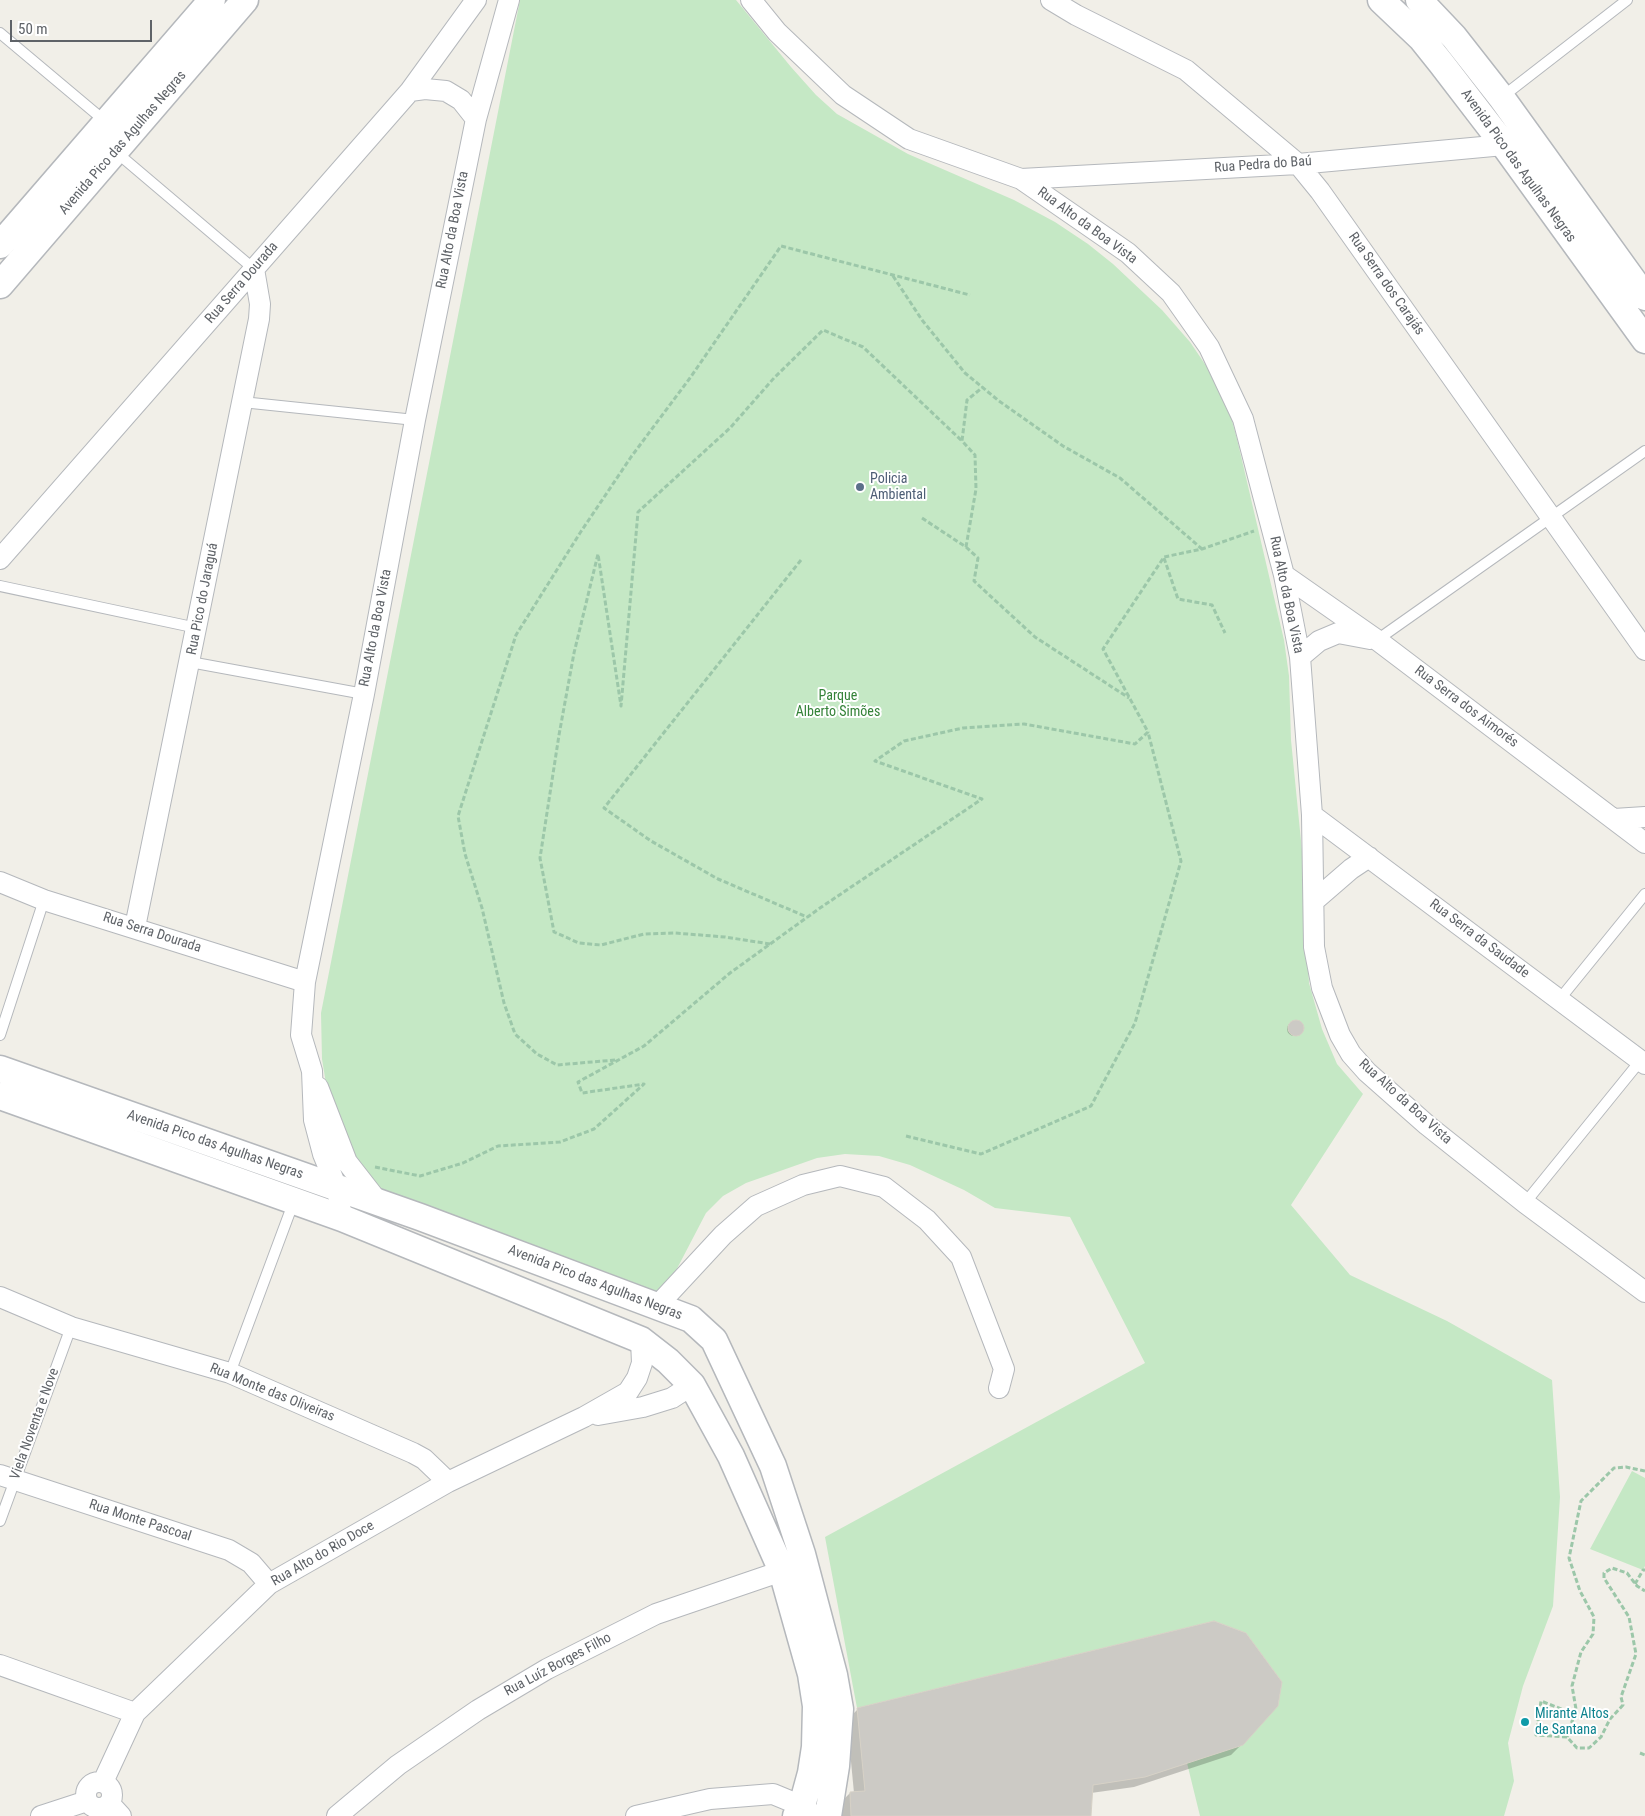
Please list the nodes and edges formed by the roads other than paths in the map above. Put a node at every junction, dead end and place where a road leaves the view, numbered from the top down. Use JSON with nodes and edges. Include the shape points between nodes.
{"nodes":[{"id":1,"x":212,"y":0,"type":"edge"},
{"id":2,"x":245,"y":0,"type":"edge"},
{"id":3,"x":476,"y":0,"type":"edge"},
{"id":4,"x":502,"y":0,"type":"edge"},
{"id":5,"x":509,"y":0,"type":"edge"},
{"id":6,"x":751,"y":0,"type":"edge"},
{"id":7,"x":1051,"y":0,"type":"edge"},
{"id":8,"x":1381,"y":0,"type":"edge"},
{"id":9,"x":1419,"y":0,"type":"edge"},
{"id":10,"x":1628,"y":0,"type":"edge"},
{"id":11,"x":0,"y":32,"type":"edge"},
{"id":12,"x":499,"y":37,"type":"junction"},
{"id":13,"x":410,"y":91,"type":"junction"},
{"id":14,"x":1501,"y":97,"type":"junction"},
{"id":15,"x":476,"y":119,"type":"junction"},
{"id":16,"x":107,"y":122,"type":"junction"},
{"id":17,"x":1504,"y":145,"type":"junction"},
{"id":18,"x":115,"y":152,"type":"junction"},
{"id":19,"x":1298,"y":164,"type":"junction"},
{"id":20,"x":1021,"y":179,"type":"junction"},
{"id":21,"x":0,"y":245,"type":"edge"},
{"id":22,"x":254,"y":270,"type":"junction"},
{"id":23,"x":0,"y":285,"type":"edge"},
{"id":24,"x":1645,"y":297,"type":"edge"},
{"id":25,"x":1645,"y":340,"type":"edge"},
{"id":26,"x":242,"y":402,"type":"junction"},
{"id":27,"x":415,"y":420,"type":"junction"},
{"id":28,"x":1645,"y":451,"type":"edge"},
{"id":29,"x":1552,"y":519,"type":"junction"},
{"id":30,"x":1,"y":556,"type":"edge"},
{"id":31,"x":1284,"y":575,"type":"junction"},
{"id":32,"x":0,"y":586,"type":"edge"},
{"id":33,"x":198,"y":628,"type":"junction"},
{"id":34,"x":1377,"y":640,"type":"junction"},
{"id":35,"x":1645,"y":650,"type":"edge"},
{"id":36,"x":1300,"y":657,"type":"junction"},
{"id":37,"x":190,"y":662,"type":"junction"},
{"id":38,"x":364,"y":694,"type":"junction"},
{"id":39,"x":1312,"y":815,"type":"junction"},
{"id":40,"x":1645,"y":817,"type":"edge"},
{"id":41,"x":1614,"y":819,"type":"junction"},
{"id":42,"x":1645,"y":843,"type":"edge"},
{"id":43,"x":1369,"y":857,"type":"junction"},
{"id":44,"x":0,"y":882,"type":"edge"},
{"id":45,"x":1645,"y":894,"type":"edge"},
{"id":46,"x":44,"y":900,"type":"junction"},
{"id":47,"x":1314,"y":901,"type":"junction"},
{"id":48,"x":135,"y":927,"type":"junction"},
{"id":49,"x":305,"y":982,"type":"junction"},
{"id":50,"x":1560,"y":1000,"type":"junction"},
{"id":51,"x":0,"y":1035,"type":"edge"},
{"id":52,"x":1643,"y":1062,"type":"edge"},
{"id":53,"x":0,"y":1069,"type":"edge"},
{"id":54,"x":312,"y":1071,"type":"junction"},
{"id":55,"x":0,"y":1096,"type":"edge"},
{"id":56,"x":337,"y":1188,"type":"junction"},
{"id":57,"x":294,"y":1200,"type":"junction"},
{"id":58,"x":379,"y":1203,"type":"junction"},
{"id":59,"x":1525,"y":1203,"type":"junction"},
{"id":60,"x":342,"y":1218,"type":"junction"},
{"id":61,"x":1645,"y":1292,"type":"edge"},
{"id":62,"x":0,"y":1297,"type":"edge"},
{"id":63,"x":658,"y":1305,"type":"junction"},
{"id":64,"x":71,"y":1327,"type":"junction"},
{"id":65,"x":642,"y":1340,"type":"junction"},
{"id":66,"x":724,"y":1360,"type":"junction"},
{"id":67,"x":230,"y":1373,"type":"junction"},
{"id":68,"x":692,"y":1385,"type":"junction"},
{"id":69,"x":999,"y":1388,"type":"dead end"},
{"id":70,"x":584,"y":1417,"type":"junction"},
{"id":71,"x":7,"y":1478,"type":"edge"},
{"id":72,"x":448,"y":1482,"type":"junction"},
{"id":73,"x":0,"y":1521,"type":"edge"},
{"id":74,"x":792,"y":1563,"type":"junction"},
{"id":75,"x":269,"y":1584,"type":"junction"},
{"id":76,"x":0,"y":1665,"type":"edge"},
{"id":77,"x":135,"y":1713,"type":"junction"},
{"id":78,"x":103,"y":1782,"type":"junction"},
{"id":79,"x":88,"y":1801,"type":"junction"},
{"id":80,"x":115,"y":1810,"type":"edge"},
{"id":81,"x":804,"y":1813,"type":"edge"},
{"id":82,"x":41,"y":1816,"type":"edge"},
{"id":83,"x":337,"y":1816,"type":"edge"},
{"id":84,"x":636,"y":1816,"type":"edge"},
{"id":85,"x":828,"y":1816,"type":"edge"}],
"edges":[{"from":1,"to":16,"type":"street","name":"Avenida Pico das Agulhas Negras"},
{"from":2,"to":18,"type":"street","name":"Avenida Pico das Agulhas Negras"},
{"from":3,"to":13,"type":"street","name":"Rua Serra Dourada"},
{"from":4,"to":12,"type":"street","name":"Rua Alto da Boa Vista"},
{"from":5,"to":12,"type":"street","name":"Rua Alto da Boa Vista"},
{"from":6,"to":20,"type":"street","name":"Rua Alto da Boa Vista","via":[[777,32],[842,95],[909,139]]},
{"from":7,"to":19,"type":"street","name":"Rua Serra dos Carajás","via":[[1186,70]]},
{"from":8,"to":17,"type":"street","name":"Avenida Pico das Agulhas Negras","via":[[1421,38]]},
{"from":9,"to":14,"type":"street","name":"Avenida Pico das Agulhas Negras","via":[[1454,37]]},
{"from":10,"to":14,"type":"lane"},
{"from":11,"to":16,"type":"lane"},
{"from":12,"to":15,"type":"street","name":"Rua Alto da Boa Vista"},
{"from":13,"to":15,"type":"street","via":[[446,91],[461,100]]},
{"from":13,"to":22,"type":"street","name":"Rua Serra Dourada"},
{"from":14,"to":24,"type":"street","name":"Avenida Pico das Agulhas Negras"},
{"from":15,"to":27,"type":"street","name":"Rua Alto da Boa Vista"},
{"from":16,"to":21,"type":"street","name":"Avenida Pico das Agulhas Negras"},
{"from":17,"to":19,"type":"street","name":"Rua Pedra do Baú"},
{"from":17,"to":25,"type":"street","name":"Avenida Pico das Agulhas Negras"},
{"from":18,"to":22,"type":"lane"},
{"from":18,"to":23,"type":"street","name":"Avenida Pico das Agulhas Negras"},
{"from":19,"to":20,"type":"street","name":"Rua Pedra do Baú"},
{"from":19,"to":29,"type":"street","name":"Rua Serra dos Carajás"},
{"from":20,"to":31,"type":"street","name":"Rua Alto da Boa Vista","via":[[1128,253],[1171,293],[1209,347],[1243,418]]},
{"from":22,"to":26,"type":"street","name":"Rua Pico do Jaraguá","via":[[260,311]]},
{"from":22,"to":30,"type":"street","name":"Rua Serra Dourada"},
{"from":26,"to":27,"type":"lane"},
{"from":26,"to":33,"type":"street","name":"Rua Pico do Jaraguá"},
{"from":27,"to":38,"type":"street","name":"Rua Alto da Boa Vista"},
{"from":28,"to":29,"type":"lane"},
{"from":29,"to":34,"type":"lane"},
{"from":29,"to":35,"type":"street","name":"Rua Serra dos Carajás"},
{"from":31,"to":34,"type":"street","name":"Rua Serra dos Aimorés"},
{"from":31,"to":36,"type":"street","name":"Rua Alto da Boa Vista"},
{"from":32,"to":33,"type":"lane"},
{"from":33,"to":37,"type":"street","name":"Rua Pico do Jaraguá"},
{"from":34,"to":36,"type":"street","via":[[1338,633],[1319,641]]},
{"from":34,"to":41,"type":"street","name":"Rua Serra dos Aimorés"},
{"from":36,"to":39,"type":"street","name":"Rua Alto da Boa Vista"},
{"from":37,"to":38,"type":"lane"},
{"from":37,"to":48,"type":"street","name":"Rua Pico do Jaraguá"},
{"from":38,"to":49,"type":"street","name":"Rua Alto da Boa Vista"},
{"from":39,"to":43,"type":"street","name":"Rua Serra da Saudade"},
{"from":39,"to":47,"type":"street","name":"Rua Alto da Boa Vista"},
{"from":40,"to":41,"type":"street"},
{"from":41,"to":42,"type":"street","name":"Rua Serra dos Aimorés"},
{"from":43,"to":47,"type":"street"},
{"from":43,"to":50,"type":"street","name":"Rua Serra da Saudade"},
{"from":44,"to":46,"type":"street","name":"Rua Serra Dourada"},
{"from":45,"to":50,"type":"lane"},
{"from":46,"to":48,"type":"street","name":"Rua Serra Dourada"},
{"from":46,"to":51,"type":"lane"},
{"from":47,"to":59,"type":"street","name":"Rua Alto da Boa Vista","via":[[1314,947],[1320,979],[1329,1010],[1351,1054],[1428,1126]]},
{"from":48,"to":49,"type":"street","name":"Rua Serra Dourada"},
{"from":49,"to":54,"type":"street","name":"Rua Alto da Boa Vista","via":[[301,1035]]},
{"from":50,"to":52,"type":"street","name":"Rua Serra da Saudade"},
{"from":52,"to":59,"type":"lane"},
{"from":53,"to":56,"type":"street","name":"Avenida Pico das Agulhas Negras"},
{"from":54,"to":56,"type":"street","name":"Rua Alto da Boa Vista","via":[[314,1120]]},
{"from":54,"to":58,"type":"street","via":[[347,1162]]},
{"from":55,"to":57,"type":"street","name":"Avenida Pico das Agulhas Negras"},
{"from":56,"to":58,"type":"street","name":"Avenida Pico das Agulhas Negras"},
{"from":56,"to":60,"type":"street","name":"Rua Alto da Boa Vista"},
{"from":57,"to":60,"type":"street","name":"Avenida Pico das Agulhas Negras"},
{"from":57,"to":67,"type":"lane"},
{"from":58,"to":63,"type":"street","name":"Avenida Pico das Agulhas Negras"},
{"from":59,"to":61,"type":"street","name":"Rua Alto da Boa Vista"},
{"from":60,"to":65,"type":"street","name":"Avenida Pico das Agulhas Negras"},
{"from":62,"to":64,"type":"street","name":"Rua Monte das Oliveiras"},
{"from":63,"to":65,"type":"street","via":[[646,1319]]},
{"from":63,"to":66,"type":"street","name":"Avenida Pico das Agulhas Negras","via":[[691,1319],[714,1340]]},
{"from":63,"to":69,"type":"street","via":[[723,1235],[756,1206],[803,1185],[840,1176],[866,1182],[884,1187],[927,1220],[960,1257],[1004,1369]]},
{"from":64,"to":67,"type":"street","name":"Rua Monte das Oliveiras"},
{"from":64,"to":71,"type":"lane","name":"Viela Noventa e Nove"},
{"from":65,"to":68,"type":"street","name":"Avenida Pico das Agulhas Negras"},
{"from":65,"to":70,"type":"street","via":[[642,1363],[628,1392]]},
{"from":66,"to":68,"type":"street","via":[[713,1376]]},
{"from":66,"to":74,"type":"street","name":"Avenida Pico das Agulhas Negras","via":[[774,1466]]},
{"from":67,"to":72,"type":"street","name":"Rua Monte das Oliveiras","via":[[413,1453]]},
{"from":68,"to":70,"type":"street","via":[[672,1398],[643,1407]]},
{"from":68,"to":74,"type":"street","name":"Avenida Pico das Agulhas Negras"},
{"from":70,"to":72,"type":"street","name":"Rua Alto do Rio Doce"},
{"from":71,"to":73,"type":"lane","name":"Viela Noventa e Nove"},
{"from":71,"to":75,"type":"street","name":"Rua Monte Pascoal","via":[[229,1550],[251,1563]]},
{"from":72,"to":75,"type":"street","name":"Rua Alto do Rio Doce"},
{"from":74,"to":81,"type":"street","name":"Avenida Pico das Agulhas Negras","via":[[816,1706],[815,1747]]},
{"from":74,"to":83,"type":"street","name":"Rua Luíz Borges Filho","via":[[656,1614],[547,1669],[478,1710],[398,1765]]},
{"from":74,"to":85,"type":"street","name":"Avenida Pico das Agulhas Negras","via":[[834,1675],[840,1709]]},
{"from":75,"to":77,"type":"street","name":"Rua Alto do Rio Doce"},
{"from":76,"to":77,"type":"street"},
{"from":77,"to":78,"type":"street","name":"Rua Alto do Rio Doce"},
{"from":78,"to":79,"type":"street","via":[[94,1782],[88,1788]]},
{"from":78,"to":80,"type":"street","via":[[112,1791]]},
{"from":79,"to":80,"type":"street","via":[[98,1808]]},
{"from":79,"to":82,"type":"street"},
{"from":81,"to":84,"type":"street","via":[[773,1794],[710,1798]]}]}
